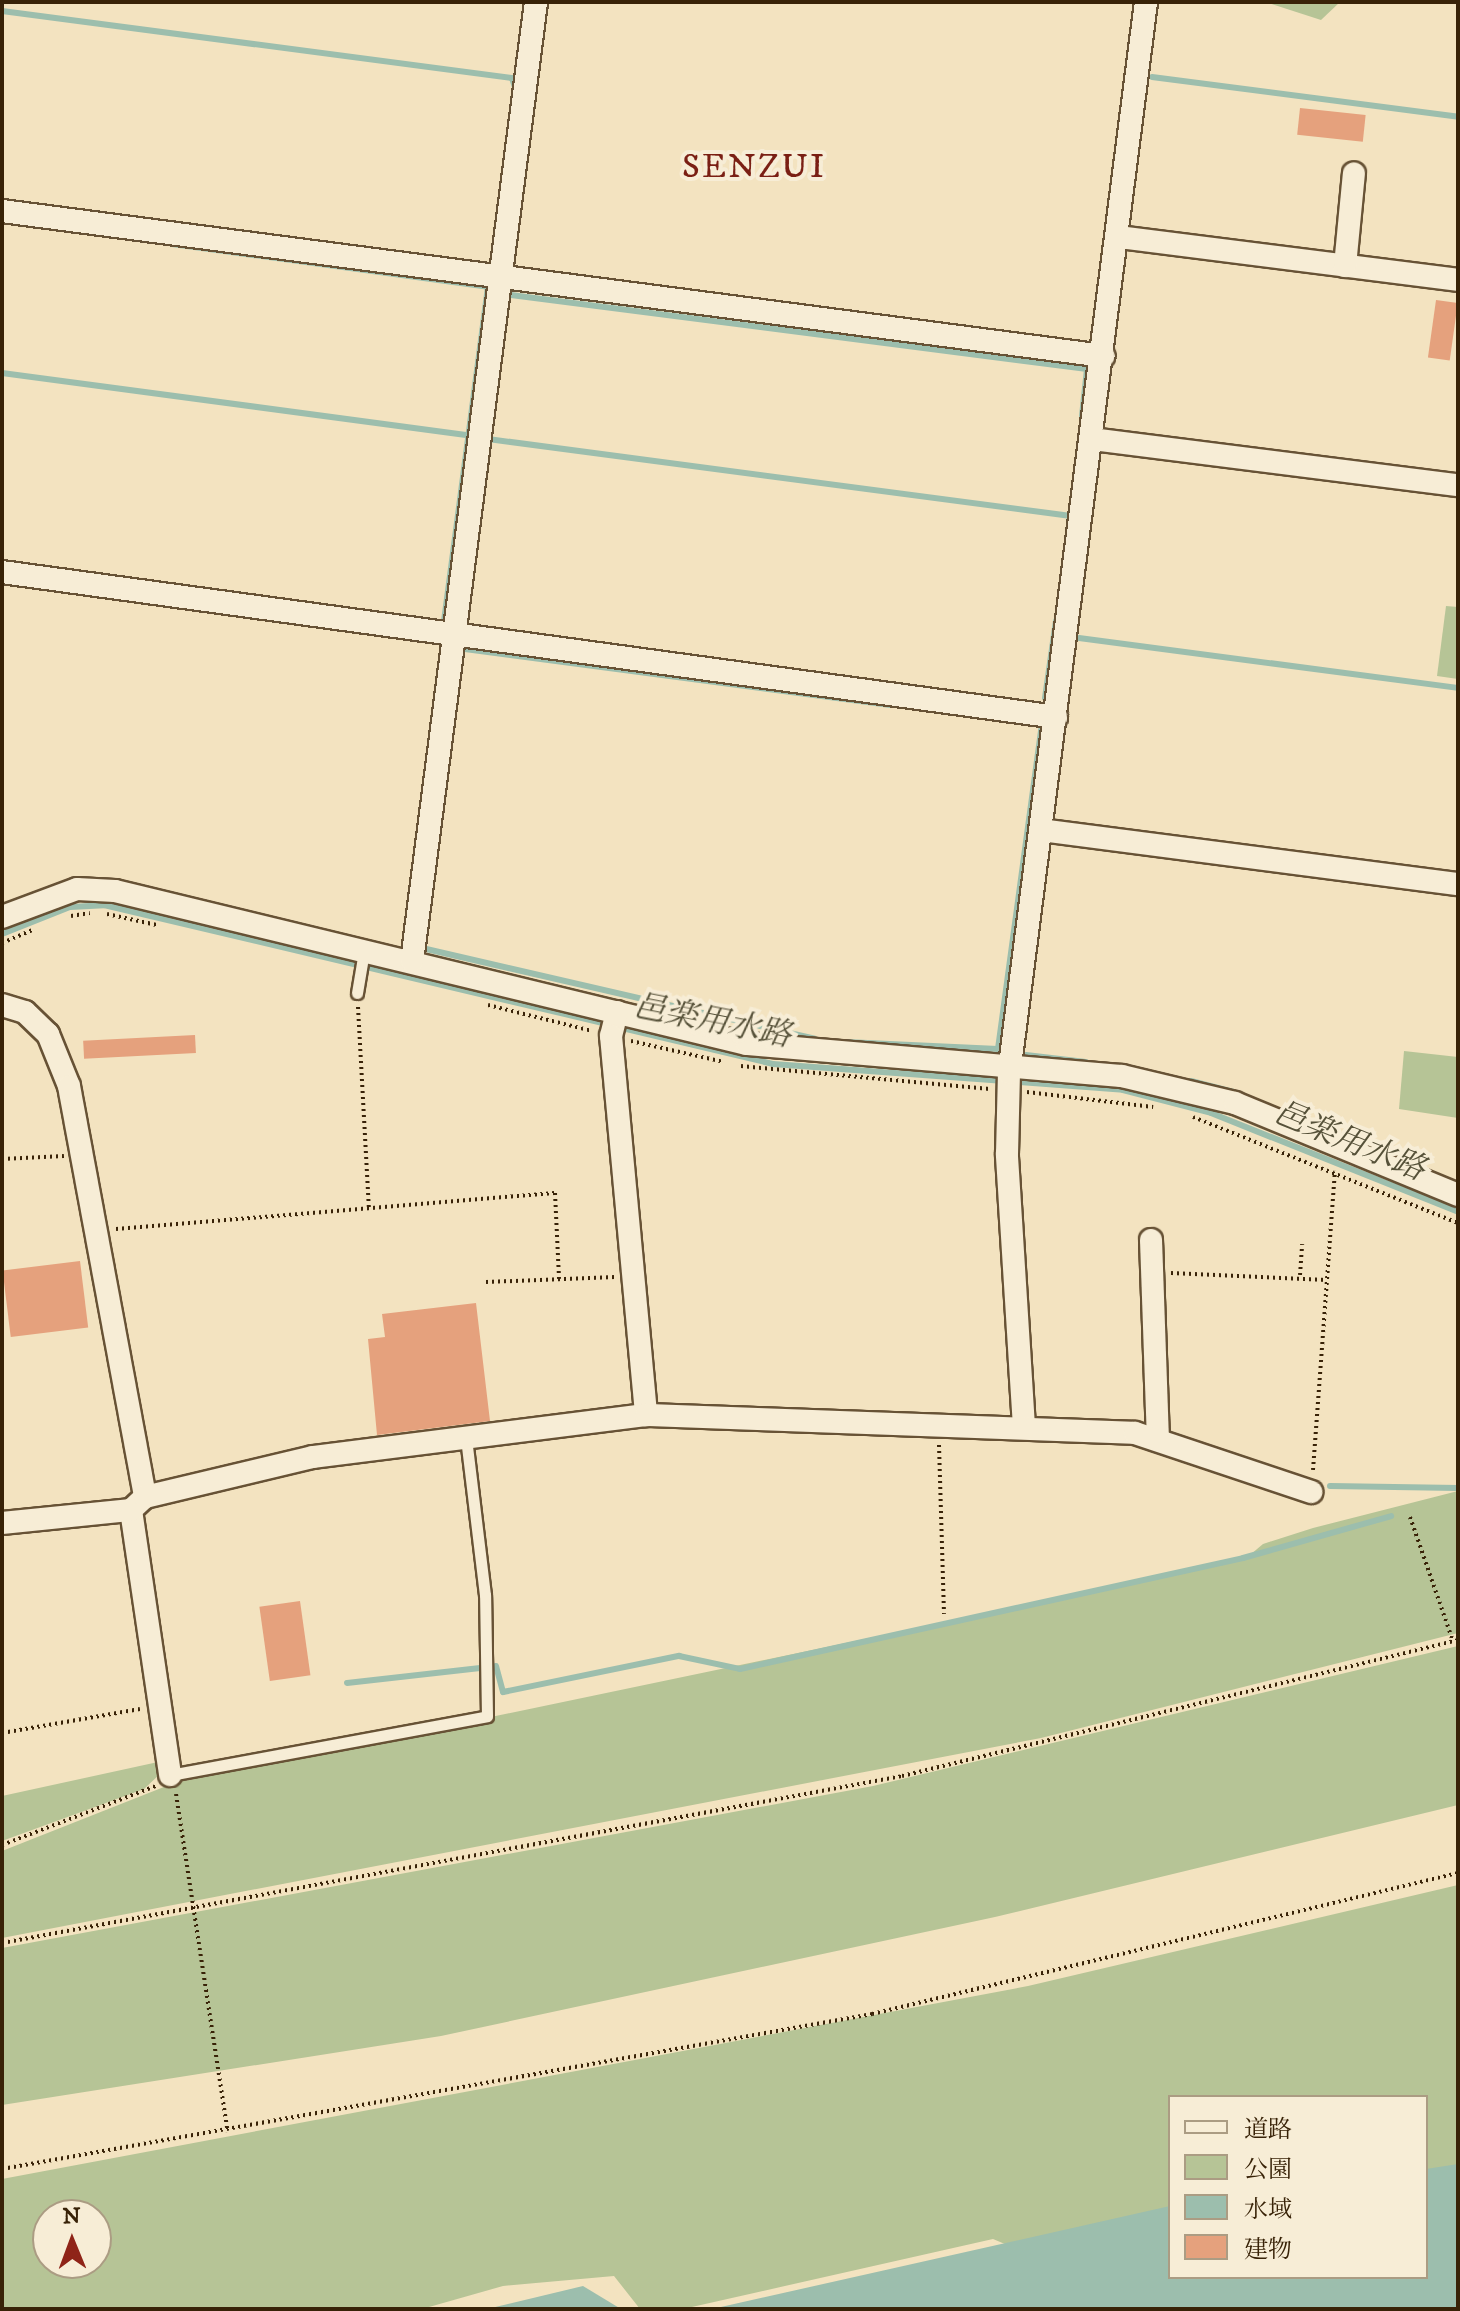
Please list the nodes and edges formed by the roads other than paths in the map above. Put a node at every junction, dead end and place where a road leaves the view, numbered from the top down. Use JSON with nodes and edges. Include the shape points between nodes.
{"nodes":[{"id":1,"x":536,"y":2,"type":"edge"},
{"id":2,"x":1146,"y":2,"type":"edge"},
{"id":3,"x":1354,"y":173,"type":"dead end"},
{"id":4,"x":2,"y":211,"type":"edge"},
{"id":5,"x":1119,"y":237,"type":"junction"},
{"id":6,"x":1345,"y":266,"type":"junction"},
{"id":7,"x":500,"y":278,"type":"junction"},
{"id":8,"x":1458,"y":280,"type":"edge"},
{"id":9,"x":1103,"y":356,"type":"junction"},
{"id":10,"x":1092,"y":439,"type":"junction"},
{"id":11,"x":1458,"y":485,"type":"edge"},
{"id":12,"x":2,"y":572,"type":"edge"},
{"id":13,"x":454,"y":636,"type":"junction"},
{"id":14,"x":1056,"y":717,"type":"junction"},
{"id":15,"x":1041,"y":830,"type":"junction"},
{"id":16,"x":1458,"y":884,"type":"edge"},
{"id":17,"x":2,"y":917,"type":"edge"},
{"id":18,"x":361,"y":960,"type":"junction"},
{"id":19,"x":412,"y":961,"type":"junction"},
{"id":20,"x":357,"y":993,"type":"road end"},
{"id":21,"x":2,"y":1005,"type":"edge"},
{"id":22,"x":615,"y":1021,"type":"junction"},
{"id":23,"x":1009,"y":1075,"type":"junction"},
{"id":24,"x":1458,"y":1195,"type":"edge"},
{"id":25,"x":1151,"y":1240,"type":"dead end"},
{"id":26,"x":646,"y":1415,"type":"junction"},
{"id":27,"x":1024,"y":1427,"type":"junction"},
{"id":28,"x":466,"y":1438,"type":"junction"},
{"id":29,"x":1158,"y":1440,"type":"junction"},
{"id":30,"x":1311,"y":1492,"type":"road end"},
{"id":31,"x":138,"y":1503,"type":"junction"},
{"id":32,"x":2,"y":1523,"type":"edge"},
{"id":33,"x":172,"y":1779,"type":"joint"}],
"edges":[{"from":1,"to":7,"type":"street"},
{"from":2,"to":5,"type":"street"},
{"from":3,"to":6,"type":"street"},
{"from":4,"to":7,"type":"street"},
{"from":5,"to":6,"type":"street"},
{"from":5,"to":9,"type":"street"},
{"from":6,"to":8,"type":"street"},
{"from":7,"to":9,"type":"street"},
{"from":7,"to":13,"type":"street"},
{"from":9,"to":10,"type":"street"},
{"from":10,"to":11,"type":"street"},
{"from":10,"to":14,"type":"street"},
{"from":12,"to":13,"type":"street"},
{"from":13,"to":14,"type":"street"},
{"from":13,"to":19,"type":"street"},
{"from":14,"to":15,"type":"street"},
{"from":15,"to":16,"type":"street"},
{"from":15,"to":23,"type":"street"},
{"from":17,"to":18,"type":"street","via":[[77,889],[115,891]]},
{"from":18,"to":19,"type":"street"},
{"from":18,"to":20,"type":"lane"},
{"from":19,"to":22,"type":"street"},
{"from":21,"to":31,"type":"street","via":[[37,1021],[58,1050],[82,1155]]},
{"from":22,"to":23,"type":"street","via":[[761,1046]]},
{"from":22,"to":26,"type":"street"},
{"from":23,"to":24,"type":"street","via":[[1122,1076],[1235,1103]]},
{"from":23,"to":27,"type":"street"},
{"from":25,"to":29,"type":"street"},
{"from":26,"to":27,"type":"street"},
{"from":26,"to":28,"type":"street"},
{"from":27,"to":29,"type":"street"},
{"from":28,"to":31,"type":"street","via":[[313,1457]]},
{"from":28,"to":33,"type":"lane","via":[[485,1595],[487,1716]]},
{"from":29,"to":30,"type":"street"},
{"from":31,"to":32,"type":"street"},
{"from":31,"to":33,"type":"street","via":[[158,1706]]}]}
